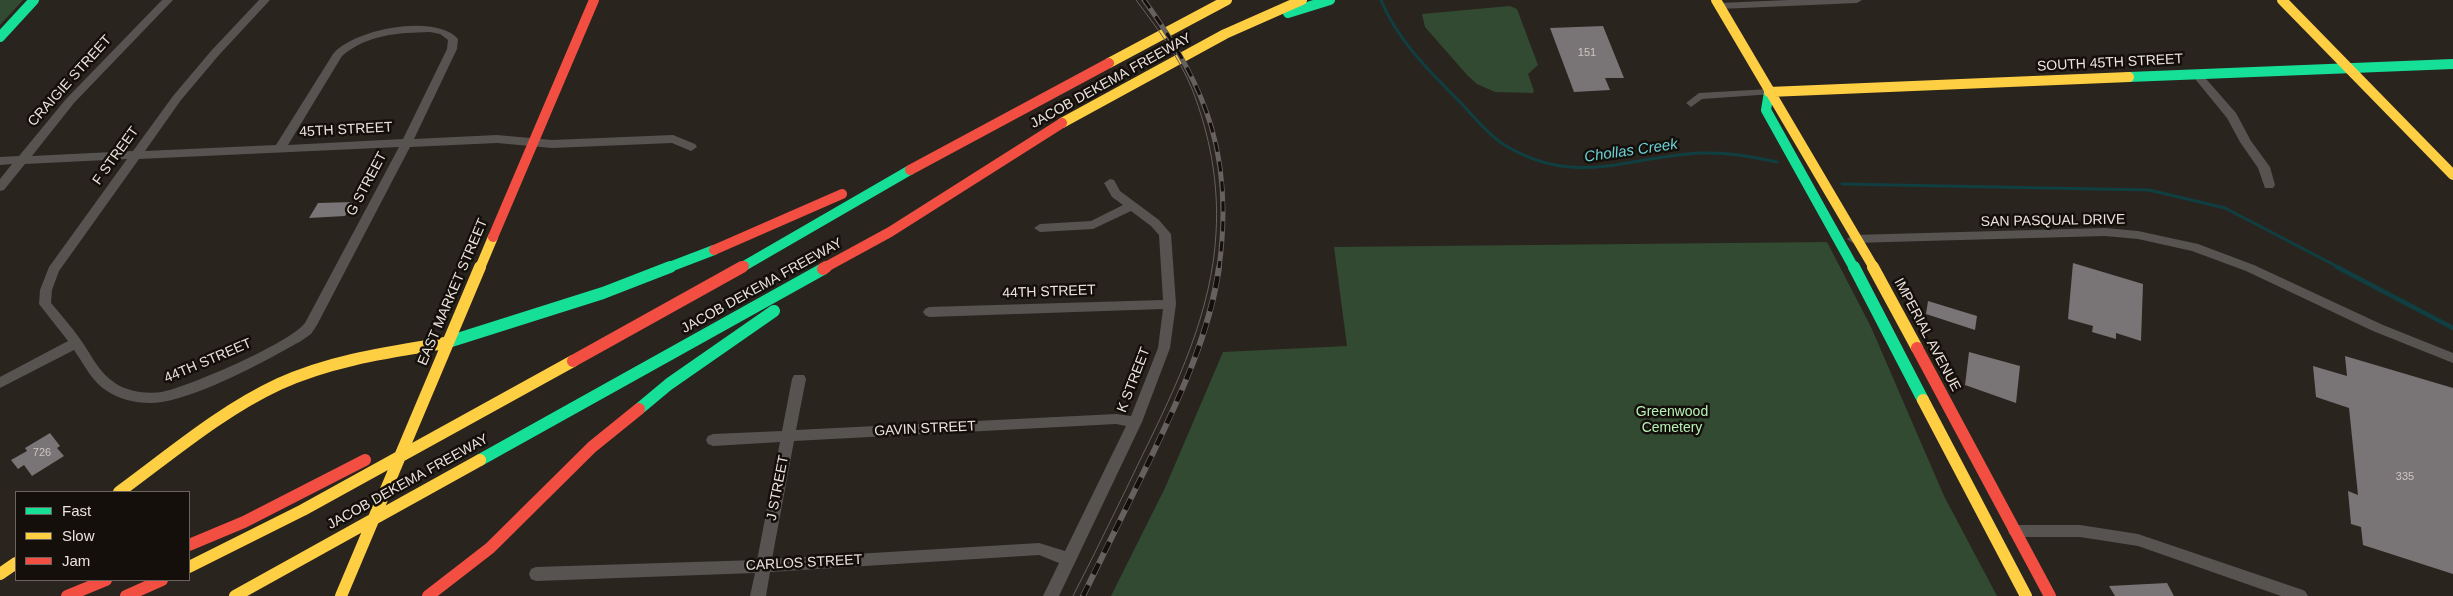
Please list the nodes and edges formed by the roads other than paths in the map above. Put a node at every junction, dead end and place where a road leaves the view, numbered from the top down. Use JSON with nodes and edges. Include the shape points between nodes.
{"nodes":[{"id":1,"x":34,"y":0,"type":"edge"},
{"id":2,"x":168,"y":0,"type":"edge"},
{"id":3,"x":265,"y":0,"type":"edge"},
{"id":4,"x":594,"y":0,"type":"edge"},
{"id":5,"x":1226,"y":0,"type":"edge"},
{"id":6,"x":1302,"y":0,"type":"edge"},
{"id":7,"x":1330,"y":0,"type":"edge"},
{"id":8,"x":1857,"y":0,"type":"edge"},
{"id":9,"x":2282,"y":0,"type":"edge"},
{"id":10,"x":1718,"y":3,"type":"edge"},
{"id":11,"x":1225,"y":34,"type":"junction"},
{"id":12,"x":0,"y":37,"type":"edge"},
{"id":13,"x":2453,"y":64,"type":"edge"},
{"id":14,"x":2348,"y":67,"type":"junction"},
{"id":15,"x":2196,"y":74,"type":"junction"},
{"id":16,"x":1769,"y":92,"type":"junction"},
{"id":17,"x":1691,"y":103,"type":"dead end"},
{"id":18,"x":982,"y":133,"type":"junction"},
{"id":19,"x":407,"y":142,"type":"junction"},
{"id":20,"x":532,"y":142,"type":"junction"},
{"id":21,"x":691,"y":147,"type":"dead end"},
{"id":22,"x":280,"y":148,"type":"junction"},
{"id":23,"x":136,"y":155,"type":"junction"},
{"id":24,"x":20,"y":160,"type":"junction"},
{"id":25,"x":0,"y":161,"type":"edge"},
{"id":26,"x":2452,"y":174,"type":"edge"},
{"id":27,"x":1110,"y":183,"type":"dead end"},
{"id":28,"x":2269,"y":185,"type":"dead end"},
{"id":29,"x":0,"y":187,"type":"edge"},
{"id":30,"x":1132,"y":206,"type":"junction"},
{"id":31,"x":1040,"y":228,"type":"dead end"},
{"id":32,"x":890,"y":232,"type":"junction"},
{"id":33,"x":1839,"y":239,"type":"junction"},
{"id":34,"x":1858,"y":239,"type":"junction"},
{"id":35,"x":1170,"y":304,"type":"junction"},
{"id":36,"x":670,"y":308,"type":"junction"},
{"id":37,"x":929,"y":312,"type":"dead end"},
{"id":38,"x":306,"y":331,"type":"joint"},
{"id":39,"x":448,"y":342,"type":"junction"},
{"id":40,"x":76,"y":343,"type":"junction"},
{"id":41,"x":2453,"y":358,"type":"edge"},
{"id":42,"x":799,"y":379,"type":"dead end"},
{"id":43,"x":0,"y":383,"type":"edge"},
{"id":44,"x":446,"y":417,"type":"dead end"},
{"id":45,"x":1135,"y":422,"type":"junction"},
{"id":46,"x":429,"y":426,"type":"dead end"},
{"id":47,"x":788,"y":436,"type":"junction"},
{"id":48,"x":714,"y":440,"type":"dead end"},
{"id":49,"x":394,"y":445,"type":"dead end"},
{"id":50,"x":376,"y":454,"type":"dead end"},
{"id":51,"x":120,"y":491,"type":"edge"},
{"id":52,"x":2015,"y":531,"type":"junction"},
{"id":53,"x":190,"y":545,"type":"edge"},
{"id":54,"x":1068,"y":563,"type":"junction"},
{"id":55,"x":15,"y":564,"type":"edge"},
{"id":56,"x":764,"y":566,"type":"junction"},
{"id":57,"x":190,"y":567,"type":"edge"},
{"id":58,"x":0,"y":574,"type":"edge"},
{"id":59,"x":536,"y":574,"type":"dead end"},
{"id":60,"x":104,"y":581,"type":"edge"},
{"id":61,"x":160,"y":581,"type":"edge"},
{"id":62,"x":66,"y":596,"type":"edge"},
{"id":63,"x":126,"y":596,"type":"edge"},
{"id":64,"x":235,"y":596,"type":"edge"},
{"id":65,"x":341,"y":596,"type":"edge"},
{"id":66,"x":428,"y":596,"type":"edge"},
{"id":67,"x":758,"y":596,"type":"edge"},
{"id":68,"x":1051,"y":596,"type":"edge"},
{"id":69,"x":2026,"y":596,"type":"edge"},
{"id":70,"x":2050,"y":596,"type":"edge"},
{"id":71,"x":2300,"y":596,"type":"edge"}],
"edges":[{"from":1,"to":12,"type":"main road"},
{"from":2,"to":24,"type":"street","name":"CRAIGIE STREET","via":[[105,62]]},
{"from":3,"to":23,"type":"street","name":"F STREET","via":[[196,75]]},
{"from":4,"to":20,"type":"main road","name":"EAST MARKET STREET"},
{"from":5,"to":18,"type":"main road","name":"JACOB DEKEMA FREEWAY"},
{"from":6,"to":11,"type":"main road","name":"JACOB DEKEMA FREEWAY"},
{"from":7,"to":11,"type":"main road"},
{"from":8,"to":10,"type":"street"},
{"from":9,"to":14,"type":"main road"},
{"from":10,"to":16,"type":"main road","name":"IMPERIAL AVENUE"},
{"from":11,"to":32,"type":"main road","name":"JACOB DEKEMA FREEWAY","via":[[1068,119]]},
{"from":13,"to":14,"type":"main road","name":"SOUTH 45TH STREET"},
{"from":14,"to":15,"type":"main road","name":"SOUTH 45TH STREET"},
{"from":14,"to":26,"type":"main road"},
{"from":15,"to":16,"type":"main road","name":"SOUTH 45TH STREET"},
{"from":15,"to":28,"type":"street","via":[[2232,116],[2264,167]]},
{"from":16,"to":17,"type":"street","via":[[1699,96]]},
{"from":16,"to":33,"type":"main road","name":"IMPERIAL AVENUE","via":[[1766,110]]},
{"from":16,"to":34,"type":"main road","name":"IMPERIAL AVENUE","via":[[1782,108]]},
{"from":18,"to":36,"type":"main road","name":"JACOB DEKEMA FREEWAY","via":[[861,197]]},
{"from":18,"to":39,"type":"main road","via":[[723,246],[612,290]]},
{"from":19,"to":20,"type":"street","name":"45TH STREET","via":[[497,139]]},
{"from":19,"to":22,"type":"street","name":"45TH STREET"},
{"from":19,"to":22,"type":"street","name":"G STREET","via":[[452,49],[453,39],[441,31],[385,31],[348,45],[338,54]]},
{"from":19,"to":38,"type":"street","name":"G STREET","via":[[315,320]]},
{"from":20,"to":21,"type":"street","name":"45TH STREET","via":[[673,139]]},
{"from":20,"to":39,"type":"main road","name":"EAST MARKET STREET"},
{"from":22,"to":23,"type":"street","name":"45TH STREET"},
{"from":23,"to":24,"type":"street","name":"45TH STREET"},
{"from":23,"to":40,"type":"street","name":"F STREET","via":[[53,270],[46,290],[45,304]]},
{"from":24,"to":25,"type":"street","name":"45TH STREET"},
{"from":24,"to":29,"type":"street","name":"CRAIGIE STREET"},
{"from":27,"to":30,"type":"street","name":"K STREET","via":[[1116,194]]},
{"from":30,"to":31,"type":"street","via":[[1093,225]]},
{"from":30,"to":35,"type":"street","name":"K STREET","via":[[1165,234]]},
{"from":32,"to":64,"type":"main road","name":"JACOB DEKEMA FREEWAY"},
{"from":32,"to":66,"type":"main road","via":[[669,384],[592,447],[490,548]]},
{"from":33,"to":34,"type":"street","name":"SAN PASQUAL DRIVE"},
{"from":33,"to":69,"type":"main road","name":"IMPERIAL AVENUE"},
{"from":34,"to":41,"type":"street","name":"SAN PASQUAL DRIVE","via":[[2105,232],[2145,237],[2194,247],[2250,268],[2378,328]]},
{"from":34,"to":52,"type":"main road","name":"IMPERIAL AVENUE"},
{"from":35,"to":37,"type":"street","name":"44TH STREET"},
{"from":35,"to":45,"type":"street","name":"K STREET","via":[[1164,348]]},
{"from":36,"to":44,"type":"main road"},
{"from":36,"to":57,"type":"main road","name":"JACOB DEKEMA FREEWAY","via":[[304,510]]},
{"from":38,"to":40,"type":"street","name":"44TH STREET","via":[[290,343],[188,389],[162,397],[137,398],[116,391],[100,379]]},
{"from":39,"to":51,"type":"main road","via":[[358,359],[303,374],[247,401]]},
{"from":39,"to":65,"type":"main road","name":"EAST MARKET STREET"},
{"from":40,"to":43,"type":"street"},
{"from":42,"to":47,"type":"street","name":"J STREET"},
{"from":45,"to":47,"type":"street","name":"GAVIN STREET","via":[[1116,419]]},
{"from":45,"to":54,"type":"street","name":"K STREET"},
{"from":46,"to":49,"type":"main road"},
{"from":47,"to":48,"type":"street","name":"GAVIN STREET"},
{"from":47,"to":56,"type":"street","name":"J STREET"},
{"from":50,"to":53,"type":"main road","via":[[244,522]]},
{"from":52,"to":70,"type":"main road","name":"IMPERIAL AVENUE"},
{"from":52,"to":71,"type":"street","via":[[2080,531],[2138,540]]},
{"from":54,"to":56,"type":"street","name":"CARLOS STREET","via":[[1062,556],[1040,549]]},
{"from":54,"to":68,"type":"street","name":"K STREET"},
{"from":55,"to":58,"type":"main road"},
{"from":56,"to":59,"type":"street","name":"CARLOS STREET"},
{"from":56,"to":67,"type":"street","name":"J STREET"},
{"from":60,"to":62,"type":"main road"},
{"from":61,"to":63,"type":"main road"}]}
